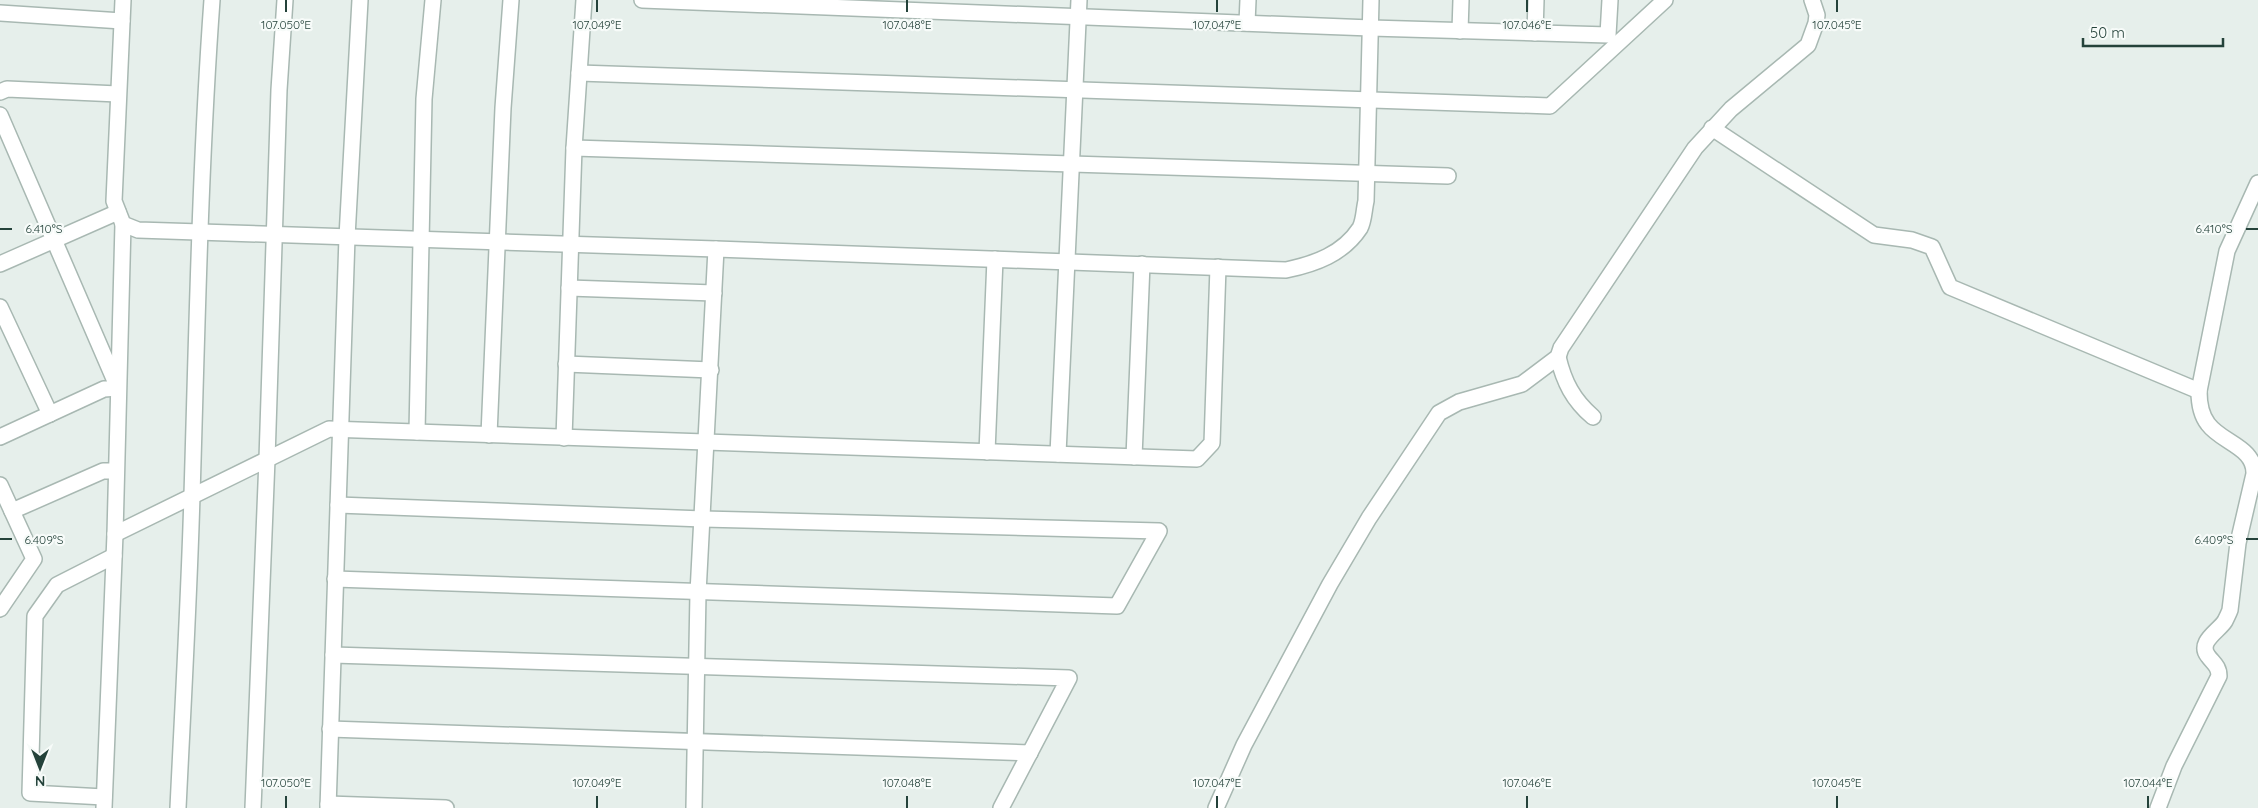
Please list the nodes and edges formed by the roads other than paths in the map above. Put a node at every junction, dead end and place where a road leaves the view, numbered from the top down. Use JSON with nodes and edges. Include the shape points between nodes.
{"nodes":[{"id":1,"x":123,"y":0,"type":"edge"},
{"id":2,"x":212,"y":0,"type":"edge"},
{"id":3,"x":285,"y":0,"type":"edge"},
{"id":4,"x":360,"y":0,"type":"edge"},
{"id":5,"x":433,"y":0,"type":"edge"},
{"id":6,"x":511,"y":0,"type":"edge"},
{"id":7,"x":584,"y":0,"type":"edge"},
{"id":8,"x":642,"y":0,"type":"edge"},
{"id":9,"x":1079,"y":0,"type":"edge"},
{"id":10,"x":1248,"y":0,"type":"edge"},
{"id":11,"x":1371,"y":0,"type":"edge"},
{"id":12,"x":1461,"y":0,"type":"edge"},
{"id":13,"x":1536,"y":0,"type":"edge"},
{"id":14,"x":1610,"y":0,"type":"edge"},
{"id":15,"x":1665,"y":0,"type":"edge"},
{"id":16,"x":1812,"y":0,"type":"edge"},
{"id":17,"x":0,"y":13,"type":"edge"},
{"id":18,"x":1079,"y":17,"type":"junction"},
{"id":19,"x":122,"y":21,"type":"junction"},
{"id":20,"x":1247,"y":23,"type":"junction"},
{"id":21,"x":1370,"y":28,"type":"junction"},
{"id":22,"x":1460,"y":31,"type":"junction"},
{"id":23,"x":1535,"y":33,"type":"junction"},
{"id":24,"x":579,"y":73,"type":"junction"},
{"id":25,"x":1076,"y":89,"type":"junction"},
{"id":26,"x":0,"y":92,"type":"edge"},
{"id":27,"x":118,"y":94,"type":"junction"},
{"id":28,"x":1369,"y":98,"type":"junction"},
{"id":29,"x":0,"y":115,"type":"edge"},
{"id":30,"x":1712,"y":128,"type":"junction"},
{"id":31,"x":574,"y":148,"type":"junction"},
{"id":32,"x":1073,"y":163,"type":"junction"},
{"id":33,"x":1366,"y":174,"type":"junction"},
{"id":34,"x":1448,"y":176,"type":"dead end"},
{"id":35,"x":2258,"y":183,"type":"edge"},
{"id":36,"x":120,"y":218,"type":"junction"},
{"id":37,"x":199,"y":232,"type":"junction"},
{"id":38,"x":274,"y":235,"type":"junction"},
{"id":39,"x":347,"y":237,"type":"junction"},
{"id":40,"x":54,"y":240,"type":"junction"},
{"id":41,"x":421,"y":240,"type":"junction"},
{"id":42,"x":497,"y":242,"type":"junction"},
{"id":43,"x":571,"y":244,"type":"junction"},
{"id":44,"x":716,"y":249,"type":"junction"},
{"id":45,"x":995,"y":259,"type":"junction"},
{"id":46,"x":1068,"y":262,"type":"junction"},
{"id":47,"x":0,"y":264,"type":"edge"},
{"id":48,"x":1142,"y":264,"type":"junction"},
{"id":49,"x":1218,"y":267,"type":"junction"},
{"id":50,"x":569,"y":288,"type":"junction"},
{"id":51,"x":714,"y":293,"type":"junction"},
{"id":52,"x":0,"y":307,"type":"edge"},
{"id":53,"x":1558,"y":356,"type":"junction"},
{"id":54,"x":566,"y":364,"type":"junction"},
{"id":55,"x":711,"y":370,"type":"junction"},
{"id":56,"x":118,"y":388,"type":"junction"},
{"id":57,"x":2199,"y":391,"type":"junction"},
{"id":58,"x":50,"y":414,"type":"junction"},
{"id":59,"x":1593,"y":417,"type":"dead end"},
{"id":60,"x":341,"y":429,"type":"junction"},
{"id":61,"x":417,"y":432,"type":"junction"},
{"id":62,"x":489,"y":435,"type":"junction"},
{"id":63,"x":0,"y":437,"type":"edge"},
{"id":64,"x":564,"y":438,"type":"junction"},
{"id":65,"x":707,"y":443,"type":"junction"},
{"id":66,"x":986,"y":452,"type":"junction"},
{"id":67,"x":1058,"y":454,"type":"junction"},
{"id":68,"x":1134,"y":457,"type":"junction"},
{"id":69,"x":267,"y":460,"type":"junction"},
{"id":70,"x":2255,"y":462,"type":"edge"},
{"id":71,"x":116,"y":471,"type":"junction"},
{"id":72,"x":0,"y":485,"type":"edge"},
{"id":73,"x":192,"y":497,"type":"junction"},
{"id":74,"x":338,"y":505,"type":"junction"},
{"id":75,"x":12,"y":511,"type":"junction"},
{"id":76,"x":703,"y":519,"type":"junction"},
{"id":77,"x":115,"y":534,"type":"junction"},
{"id":78,"x":114,"y":556,"type":"junction"},
{"id":79,"x":335,"y":579,"type":"junction"},
{"id":80,"x":698,"y":593,"type":"junction"},
{"id":81,"x":0,"y":609,"type":"edge"},
{"id":82,"x":333,"y":655,"type":"junction"},
{"id":83,"x":697,"y":666,"type":"junction"},
{"id":84,"x":330,"y":729,"type":"junction"},
{"id":85,"x":695,"y":742,"type":"junction"},
{"id":86,"x":1030,"y":753,"type":"junction"},
{"id":87,"x":104,"y":802,"type":"edge"},
{"id":88,"x":328,"y":806,"type":"edge"},
{"id":89,"x":178,"y":808,"type":"edge"},
{"id":90,"x":253,"y":808,"type":"edge"},
{"id":91,"x":446,"y":808,"type":"edge"},
{"id":92,"x":694,"y":808,"type":"edge"},
{"id":93,"x":1001,"y":808,"type":"edge"},
{"id":94,"x":1216,"y":808,"type":"edge"},
{"id":95,"x":2158,"y":808,"type":"edge"}],
"edges":[{"from":1,"to":19,"type":"street"},
{"from":2,"to":37,"type":"street"},
{"from":3,"to":38,"type":"street"},
{"from":4,"to":39,"type":"street"},
{"from":5,"to":41,"type":"street","via":[[424,98]]},
{"from":6,"to":42,"type":"street"},
{"from":7,"to":24,"type":"street"},
{"from":8,"to":18,"type":"street"},
{"from":9,"to":18,"type":"street"},
{"from":10,"to":20,"type":"street"},
{"from":11,"to":21,"type":"street"},
{"from":12,"to":22,"type":"street"},
{"from":13,"to":23,"type":"street"},
{"from":14,"to":23,"type":"street","via":[[1608,35]]},
{"from":15,"to":28,"type":"street","via":[[1550,106]]},
{"from":16,"to":30,"type":"street","via":[[1817,15],[1808,45]]},
{"from":17,"to":19,"type":"street"},
{"from":18,"to":20,"type":"street"},
{"from":18,"to":21,"type":"street"},
{"from":18,"to":25,"type":"street"},
{"from":19,"to":27,"type":"street"},
{"from":20,"to":21,"type":"street"},
{"from":21,"to":22,"type":"street"},
{"from":21,"to":28,"type":"street"},
{"from":22,"to":23,"type":"street"},
{"from":24,"to":25,"type":"street"},
{"from":24,"to":31,"type":"street"},
{"from":25,"to":28,"type":"street"},
{"from":25,"to":32,"type":"street"},
{"from":26,"to":27,"type":"street","via":[[6,89]]},
{"from":27,"to":36,"type":"street","via":[[114,200]]},
{"from":28,"to":33,"type":"street"},
{"from":29,"to":40,"type":"street"},
{"from":30,"to":53,"type":"street","via":[[1679,170]]},
{"from":30,"to":57,"type":"street","via":[[1874,235],[1912,240],[1932,247],[1950,287]]},
{"from":31,"to":32,"type":"street"},
{"from":31,"to":43,"type":"street"},
{"from":32,"to":33,"type":"street"},
{"from":32,"to":46,"type":"street"},
{"from":33,"to":34,"type":"street"},
{"from":33,"to":49,"type":"street","via":[[1366,201],[1361,227],[1341,249],[1315,264],[1286,270]]},
{"from":35,"to":57,"type":"street","via":[[2227,251]]},
{"from":36,"to":37,"type":"street","via":[[138,230]]},
{"from":36,"to":40,"type":"street"},
{"from":36,"to":56,"type":"street"},
{"from":37,"to":38,"type":"street"},
{"from":37,"to":73,"type":"street"},
{"from":38,"to":39,"type":"street"},
{"from":38,"to":69,"type":"street"},
{"from":39,"to":41,"type":"street"},
{"from":39,"to":60,"type":"street"},
{"from":40,"to":47,"type":"street"},
{"from":40,"to":56,"type":"street"},
{"from":41,"to":42,"type":"street"},
{"from":41,"to":61,"type":"street"},
{"from":42,"to":43,"type":"street"},
{"from":42,"to":62,"type":"street"},
{"from":43,"to":44,"type":"street"},
{"from":43,"to":50,"type":"street"},
{"from":44,"to":45,"type":"street"},
{"from":44,"to":51,"type":"street"},
{"from":45,"to":46,"type":"street"},
{"from":45,"to":66,"type":"street"},
{"from":46,"to":48,"type":"street"},
{"from":46,"to":67,"type":"street"},
{"from":48,"to":49,"type":"street"},
{"from":48,"to":68,"type":"street"},
{"from":49,"to":68,"type":"street","via":[[1212,443],[1198,459]]},
{"from":50,"to":51,"type":"street"},
{"from":50,"to":54,"type":"street"},
{"from":51,"to":55,"type":"street"},
{"from":52,"to":58,"type":"street"},
{"from":53,"to":59,"type":"street","via":[[1573,398]]},
{"from":53,"to":94,"type":"street","via":[[1522,384],[1459,402],[1439,413],[1369,518],[1330,584],[1244,745]]},
{"from":54,"to":55,"type":"street"},
{"from":54,"to":64,"type":"street"},
{"from":55,"to":65,"type":"street"},
{"from":56,"to":58,"type":"street","via":[[104,389]]},
{"from":56,"to":71,"type":"street"},
{"from":57,"to":70,"type":"street","via":[[2201,409],[2209,426]]},
{"from":58,"to":63,"type":"street"},
{"from":60,"to":61,"type":"street"},
{"from":60,"to":69,"type":"street","via":[[329,429]]},
{"from":60,"to":74,"type":"street"},
{"from":61,"to":62,"type":"street"},
{"from":62,"to":64,"type":"street"},
{"from":64,"to":65,"type":"street"},
{"from":65,"to":66,"type":"street"},
{"from":65,"to":76,"type":"street"},
{"from":66,"to":67,"type":"street"},
{"from":67,"to":68,"type":"street"},
{"from":69,"to":73,"type":"street"},
{"from":69,"to":90,"type":"street"},
{"from":70,"to":95,"type":"street","via":[[2240,534],[2230,610],[2205,647],[2207,655],[2218,668],[2219,676],[2174,766]]},
{"from":71,"to":75,"type":"street","via":[[103,471]]},
{"from":71,"to":77,"type":"street"},
{"from":72,"to":75,"type":"street"},
{"from":73,"to":77,"type":"street"},
{"from":73,"to":89,"type":"street"},
{"from":74,"to":76,"type":"street"},
{"from":74,"to":79,"type":"street"},
{"from":75,"to":81,"type":"street","via":[[34,559]]},
{"from":76,"to":80,"type":"street"},
{"from":76,"to":80,"type":"street","via":[[1159,531],[1117,606]]},
{"from":77,"to":78,"type":"street"},
{"from":78,"to":87,"type":"street"},
{"from":78,"to":87,"type":"street","via":[[57,585],[35,616],[30,792]]},
{"from":79,"to":80,"type":"street"},
{"from":79,"to":82,"type":"street"},
{"from":80,"to":83,"type":"street"},
{"from":82,"to":83,"type":"street"},
{"from":82,"to":84,"type":"street"},
{"from":83,"to":85,"type":"street"},
{"from":83,"to":86,"type":"street","via":[[1069,678]]},
{"from":84,"to":85,"type":"street"},
{"from":84,"to":88,"type":"street"},
{"from":85,"to":86,"type":"street"},
{"from":85,"to":92,"type":"street"},
{"from":86,"to":93,"type":"street"},
{"from":88,"to":91,"type":"street"}]}
